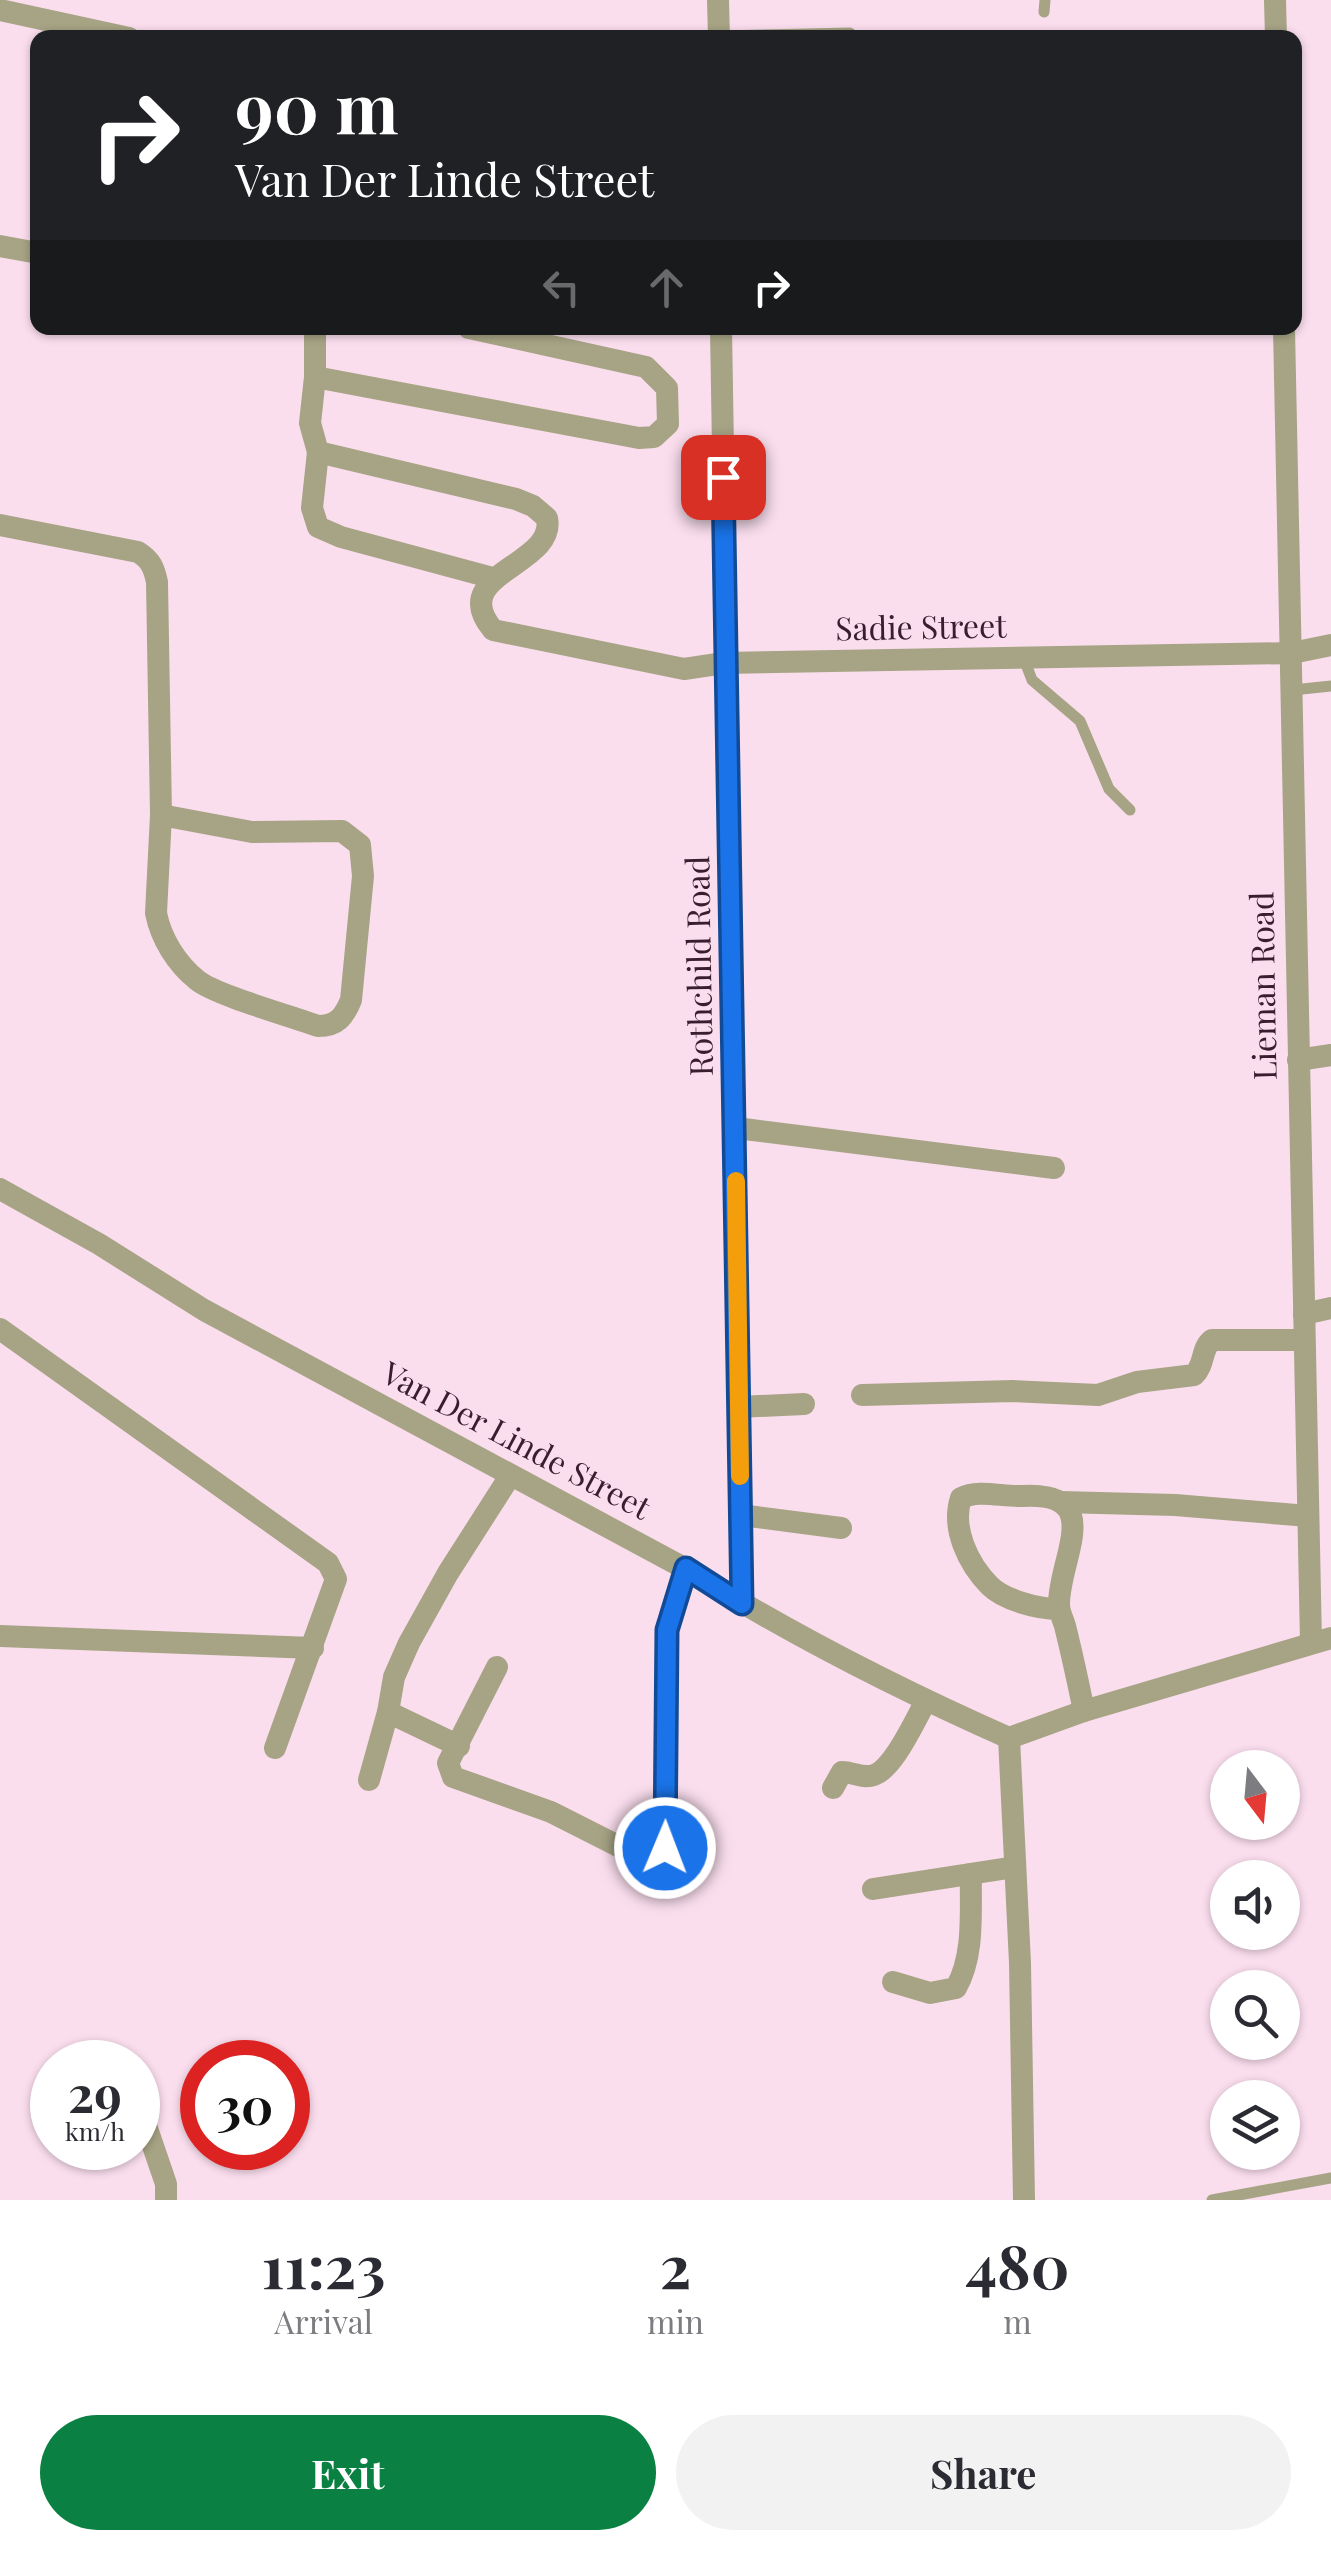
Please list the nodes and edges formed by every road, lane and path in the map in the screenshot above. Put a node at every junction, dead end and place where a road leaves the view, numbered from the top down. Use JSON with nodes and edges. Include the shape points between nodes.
{"nodes":[{"id":1,"x":718,"y":0,"type":"edge"},
{"id":2,"x":1275,"y":0,"type":"edge"},
{"id":3,"x":0,"y":10,"type":"edge"},
{"id":4,"x":93,"y":30,"type":"edge"},
{"id":5,"x":718,"y":30,"type":"edge"},
{"id":6,"x":1276,"y":30,"type":"edge"},
{"id":7,"x":0,"y":246,"type":"edge"},
{"id":8,"x":30,"y":252,"type":"edge"},
{"id":9,"x":315,"y":335,"type":"edge"},
{"id":10,"x":499,"y":335,"type":"edge"},
{"id":11,"x":721,"y":335,"type":"edge"},
{"id":12,"x":1284,"y":335,"type":"edge"},
{"id":13,"x":315,"y":376,"type":"junction"},
{"id":14,"x":318,"y":452,"type":"junction"},
{"id":15,"x":0,"y":525,"type":"edge"},
{"id":16,"x":493,"y":578,"type":"junction"},
{"id":17,"x":1331,"y":645,"type":"edge"},
{"id":18,"x":1292,"y":653,"type":"junction"},
{"id":19,"x":1024,"y":659,"type":"junction"},
{"id":20,"x":724,"y":663,"type":"junction"},
{"id":21,"x":1331,"y":686,"type":"edge"},
{"id":22,"x":1293,"y":690,"type":"junction"},
{"id":23,"x":1130,"y":810,"type":"dead end"},
{"id":24,"x":161,"y":816,"type":"junction"},
{"id":25,"x":1331,"y":1056,"type":"edge"},
{"id":26,"x":1298,"y":1060,"type":"junction"},
{"id":27,"x":736,"y":1128,"type":"junction"},
{"id":28,"x":1054,"y":1168,"type":"dead end"},
{"id":29,"x":0,"y":1188,"type":"edge"},
{"id":30,"x":1331,"y":1308,"type":"edge"},
{"id":31,"x":1304,"y":1314,"type":"junction"},
{"id":32,"x":0,"y":1329,"type":"edge"},
{"id":33,"x":1304,"y":1340,"type":"junction"},
{"id":34,"x":862,"y":1395,"type":"dead end"},
{"id":35,"x":804,"y":1404,"type":"dead end"},
{"id":36,"x":739,"y":1407,"type":"junction"},
{"id":37,"x":510,"y":1476,"type":"junction"},
{"id":38,"x":1061,"y":1502,"type":"junction"},
{"id":39,"x":741,"y":1515,"type":"junction"},
{"id":40,"x":1308,"y":1516,"type":"junction"},
{"id":41,"x":842,"y":1528,"type":"dead end"},
{"id":42,"x":686,"y":1568,"type":"junction"},
{"id":43,"x":742,"y":1604,"type":"junction"},
{"id":44,"x":1058,"y":1609,"type":"junction"},
{"id":45,"x":0,"y":1636,"type":"edge"},
{"id":46,"x":1321,"y":1641,"type":"edge"},
{"id":47,"x":312,"y":1648,"type":"junction"},
{"id":48,"x":497,"y":1668,"type":"dead end"},
{"id":49,"x":926,"y":1702,"type":"junction"},
{"id":50,"x":1084,"y":1710,"type":"junction"},
{"id":51,"x":388,"y":1712,"type":"junction"},
{"id":52,"x":1009,"y":1738,"type":"junction"},
{"id":53,"x":459,"y":1746,"type":"junction"},
{"id":54,"x":275,"y":1748,"type":"dead end"},
{"id":55,"x":369,"y":1780,"type":"dead end"},
{"id":56,"x":832,"y":1788,"type":"dead end"},
{"id":57,"x":1015,"y":1867,"type":"junction"},
{"id":58,"x":971,"y":1874,"type":"junction"},
{"id":59,"x":873,"y":1888,"type":"dead end"},
{"id":60,"x":893,"y":1982,"type":"dead end"},
{"id":61,"x":160,"y":2166,"type":"edge"},
{"id":62,"x":1331,"y":2178,"type":"edge"},
{"id":63,"x":166,"y":2200,"type":"edge"},
{"id":64,"x":1024,"y":2200,"type":"edge"},
{"id":65,"x":1212,"y":2200,"type":"edge"}],
"edges":[{"from":1,"to":5,"type":"street"},
{"from":2,"to":6,"type":"street"},
{"from":3,"to":4,"type":"street"},
{"from":7,"to":8,"type":"street"},
{"from":9,"to":13,"type":"street"},
{"from":10,"to":13,"type":"street","via":[[646,368],[667,388],[668,424],[654,437],[640,438]]},
{"from":11,"to":20,"type":"street","name":"Rothchild Road"},
{"from":12,"to":18,"type":"street","name":"Lieman Road"},
{"from":13,"to":14,"type":"street","via":[[310,423]]},
{"from":14,"to":16,"type":"street","via":[[312,508],[318,527]]},
{"from":14,"to":16,"type":"street","via":[[516,499],[541,512],[548,524],[542,545]]},
{"from":15,"to":24,"type":"street","via":[[149,558],[157,582]]},
{"from":16,"to":20,"type":"street","name":"Sadie Street","via":[[482,607],[494,630],[684,669]]},
{"from":17,"to":18,"type":"street","name":"Sadie Street"},
{"from":18,"to":19,"type":"street","name":"Sadie Street"},
{"from":18,"to":22,"type":"street","name":"Lieman Road"},
{"from":19,"to":20,"type":"street","name":"Sadie Street"},
{"from":19,"to":23,"type":"lane","via":[[1032,680],[1080,721],[1109,789]]},
{"from":20,"to":27,"type":"street","name":"Rothchild Road"},
{"from":21,"to":22,"type":"lane"},
{"from":22,"to":26,"type":"street","name":"Lieman Road"},
{"from":24,"to":24,"type":"street","via":[[252,832],[342,831],[360,845],[352,1000],[345,1016],[318,1026],[200,983],[184,966],[156,913]]},
{"from":25,"to":26,"type":"street"},
{"from":26,"to":31,"type":"street","name":"Lieman Road"},
{"from":27,"to":28,"type":"street"},
{"from":27,"to":36,"type":"street","name":"Rothchild Road"},
{"from":29,"to":37,"type":"street","name":"Van Der Linde Street","via":[[204,1310]]},
{"from":30,"to":31,"type":"street"},
{"from":31,"to":33,"type":"street","name":"Lieman Road"},
{"from":32,"to":47,"type":"street","via":[[328,1562],[336,1578]]},
{"from":33,"to":34,"type":"street","via":[[1212,1340],[1194,1376],[1137,1382],[1098,1395]]},
{"from":33,"to":40,"type":"street","name":"Lieman Road"},
{"from":35,"to":36,"type":"street"},
{"from":36,"to":39,"type":"street","name":"Rothchild Road"},
{"from":37,"to":42,"type":"street","name":"Van Der Linde Street"},
{"from":37,"to":51,"type":"street","via":[[409,1643]]},
{"from":38,"to":40,"type":"street"},
{"from":38,"to":44,"type":"street","via":[[1073,1529]]},
{"from":38,"to":44,"type":"street","via":[[1045,1494],[978,1493],[961,1498],[958,1512],[960,1539],[992,1588]]},
{"from":39,"to":41,"type":"street"},
{"from":39,"to":43,"type":"street","name":"Rothchild Road"},
{"from":40,"to":46,"type":"street","name":"Lieman Road"},
{"from":42,"to":43,"type":"street","name":"Van Der Linde Street"},
{"from":42,"to":53,"type":"street","via":[[667,1630],[662,1852],[630,1852],[550,1812],[452,1777],[448,1764]]},
{"from":43,"to":49,"type":"street","name":"Van Der Linde Street"},
{"from":44,"to":50,"type":"street"},
{"from":45,"to":47,"type":"street"},
{"from":46,"to":50,"type":"street"},
{"from":47,"to":54,"type":"street"},
{"from":48,"to":53,"type":"street"},
{"from":49,"to":52,"type":"street","name":"Van Der Linde Street"},
{"from":49,"to":56,"type":"street","via":[[879,1773],[842,1772]]},
{"from":50,"to":52,"type":"street"},
{"from":51,"to":53,"type":"street"},
{"from":51,"to":55,"type":"street"},
{"from":52,"to":57,"type":"street"},
{"from":57,"to":58,"type":"street"},
{"from":57,"to":64,"type":"street"},
{"from":58,"to":59,"type":"street"},
{"from":58,"to":60,"type":"street","via":[[970,1942],[956,1988],[930,1994]]},
{"from":61,"to":63,"type":"street"},
{"from":62,"to":65,"type":"lane"}]}
